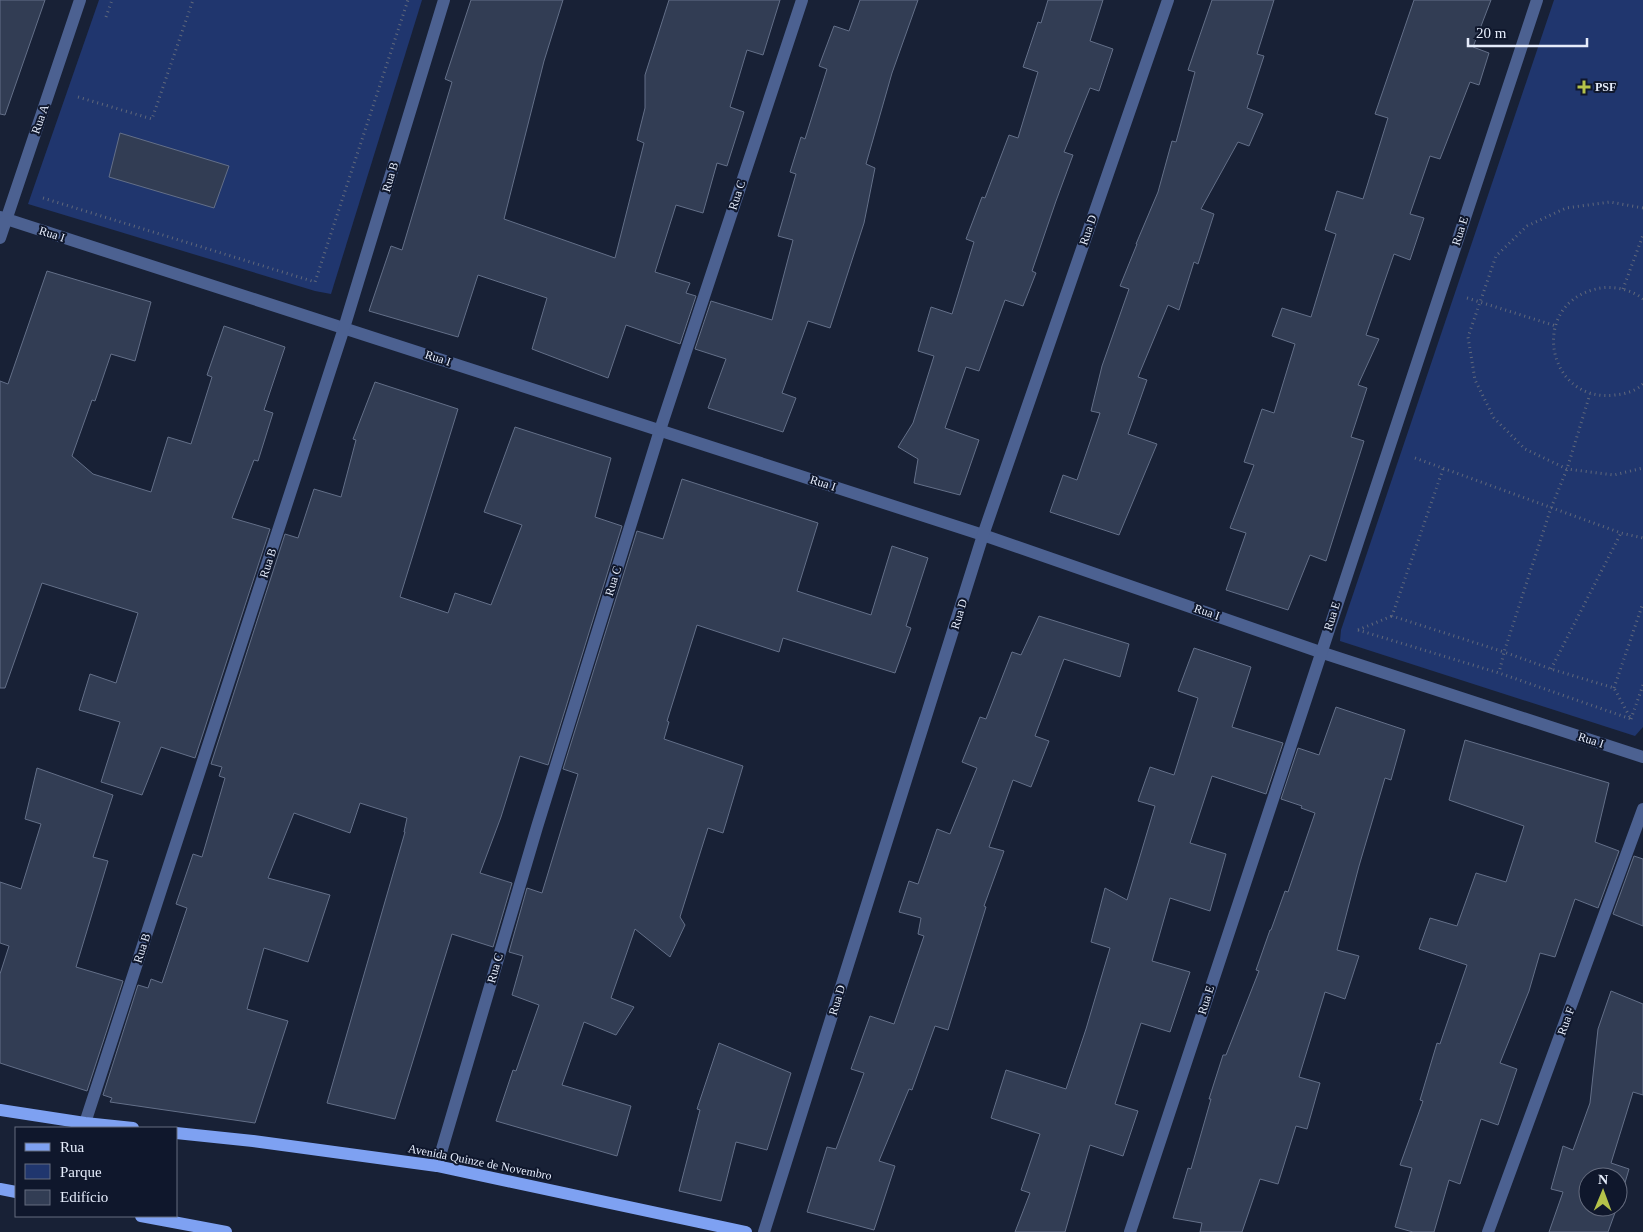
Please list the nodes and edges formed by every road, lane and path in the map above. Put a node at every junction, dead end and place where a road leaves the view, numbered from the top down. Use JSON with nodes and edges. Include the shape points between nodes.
{"nodes":[{"id":1,"x":80,"y":0,"type":"edge"},
{"id":2,"x":112,"y":0,"type":"edge"},
{"id":3,"x":193,"y":0,"type":"edge"},
{"id":4,"x":408,"y":0,"type":"edge"},
{"id":5,"x":444,"y":0,"type":"edge"},
{"id":6,"x":802,"y":0,"type":"edge"},
{"id":7,"x":1168,"y":0,"type":"edge"},
{"id":8,"x":1537,"y":0,"type":"edge"},
{"id":9,"x":105,"y":19,"type":"dead end"},
{"id":10,"x":76,"y":104,"type":"dead end"},
{"id":11,"x":43,"y":198,"type":"dead end"},
{"id":12,"x":1643,"y":208,"type":"edge"},
{"id":13,"x":3,"y":218,"type":"edge"},
{"id":14,"x":1643,"y":235,"type":"edge"},
{"id":15,"x":0,"y":238,"type":"edge"},
{"id":16,"x":1623,"y":289,"type":"junction"},
{"id":17,"x":1643,"y":299,"type":"edge"},
{"id":18,"x":1480,"y":302,"type":"junction"},
{"id":19,"x":1462,"y":306,"type":"dead end"},
{"id":20,"x":1556,"y":326,"type":"junction"},
{"id":21,"x":344,"y":328,"type":"junction"},
{"id":22,"x":1643,"y":384,"type":"edge"},
{"id":23,"x":1590,"y":394,"type":"junction"},
{"id":24,"x":660,"y":430,"type":"junction"},
{"id":25,"x":1410,"y":466,"type":"dead end"},
{"id":26,"x":1643,"y":468,"type":"edge"},
{"id":27,"x":1443,"y":469,"type":"junction"},
{"id":28,"x":1567,"y":469,"type":"junction"},
{"id":29,"x":1551,"y":508,"type":"junction"},
{"id":30,"x":1621,"y":533,"type":"junction"},
{"id":31,"x":983,"y":535,"type":"junction"},
{"id":32,"x":1643,"y":538,"type":"edge"},
{"id":33,"x":1643,"y":603,"type":"edge"},
{"id":34,"x":1392,"y":616,"type":"junction"},
{"id":35,"x":1361,"y":621,"type":"dead end"},
{"id":36,"x":1358,"y":630,"type":"junction"},
{"id":37,"x":1320,"y":652,"type":"junction"},
{"id":38,"x":1504,"y":652,"type":"junction"},
{"id":39,"x":1551,"y":669,"type":"junction"},
{"id":40,"x":1499,"y":673,"type":"junction"},
{"id":41,"x":1643,"y":685,"type":"edge"},
{"id":42,"x":1614,"y":688,"type":"junction"},
{"id":43,"x":1631,"y":719,"type":"junction"},
{"id":44,"x":1643,"y":757,"type":"edge"},
{"id":45,"x":1643,"y":809,"type":"edge"},
{"id":46,"x":0,"y":1110,"type":"edge"},
{"id":47,"x":85,"y":1123,"type":"junction"},
{"id":48,"x":123,"y":1127,"type":"edge"},
{"id":49,"x":178,"y":1133,"type":"edge"},
{"id":50,"x":437,"y":1166,"type":"junction"},
{"id":51,"x":0,"y":1189,"type":"edge"},
{"id":52,"x":15,"y":1192,"type":"edge"},
{"id":53,"x":146,"y":1217,"type":"edge"},
{"id":54,"x":225,"y":1232,"type":"edge"},
{"id":55,"x":746,"y":1232,"type":"edge"},
{"id":56,"x":764,"y":1232,"type":"edge"},
{"id":57,"x":1130,"y":1232,"type":"edge"},
{"id":58,"x":1488,"y":1232,"type":"edge"}],
"edges":[{"from":1,"to":13,"type":"street","name":"Rua A"},
{"from":2,"to":9,"type":"path"},
{"from":3,"to":10,"type":"path","via":[[152,120],[79,96]]},
{"from":4,"to":11,"type":"path","via":[[315,282]]},
{"from":5,"to":21,"type":"street","name":"Rua B"},
{"from":6,"to":24,"type":"street","name":"Rua C"},
{"from":7,"to":31,"type":"street","name":"Rua D"},
{"from":8,"to":37,"type":"street","name":"Rua E"},
{"from":12,"to":18,"type":"path","via":[[1610,202],[1566,208],[1527,226],[1496,256]]},
{"from":13,"to":15,"type":"street","name":"Rua A"},
{"from":13,"to":21,"type":"street","name":"Rua I"},
{"from":14,"to":16,"type":"path"},
{"from":16,"to":17,"type":"path"},
{"from":16,"to":20,"type":"path","via":[[1604,287],[1586,291],[1570,301],[1558,316]]},
{"from":18,"to":19,"type":"path","via":[[1465,297]]},
{"from":18,"to":20,"type":"path"},
{"from":18,"to":28,"type":"path","via":[[1468,337],[1475,380],[1494,418],[1525,448]]},
{"from":20,"to":23,"type":"path","via":[[1554,353],[1561,370],[1574,385]]},
{"from":21,"to":24,"type":"street","name":"Rua I"},
{"from":21,"to":47,"type":"street","name":"Rua B"},
{"from":22,"to":23,"type":"path","via":[[1625,394]]},
{"from":23,"to":28,"type":"path"},
{"from":24,"to":31,"type":"street","name":"Rua I"},
{"from":24,"to":50,"type":"street","name":"Rua C"},
{"from":25,"to":27,"type":"path","via":[[1413,457]]},
{"from":26,"to":28,"type":"path","via":[[1614,474]]},
{"from":27,"to":29,"type":"path"},
{"from":27,"to":34,"type":"path"},
{"from":28,"to":29,"type":"path"},
{"from":29,"to":30,"type":"path"},
{"from":29,"to":38,"type":"path"},
{"from":30,"to":32,"type":"path"},
{"from":30,"to":39,"type":"path"},
{"from":31,"to":37,"type":"street","name":"Rua I"},
{"from":31,"to":56,"type":"street","name":"Rua D"},
{"from":33,"to":42,"type":"path"},
{"from":34,"to":36,"type":"path"},
{"from":34,"to":38,"type":"path"},
{"from":35,"to":36,"type":"path"},
{"from":36,"to":40,"type":"path"},
{"from":37,"to":44,"type":"street","name":"Rua I"},
{"from":37,"to":57,"type":"street","name":"Rua E"},
{"from":38,"to":39,"type":"path"},
{"from":38,"to":40,"type":"path"},
{"from":39,"to":42,"type":"path"},
{"from":40,"to":43,"type":"path"},
{"from":41,"to":43,"type":"path"},
{"from":42,"to":43,"type":"path"},
{"from":45,"to":58,"type":"street","name":"Rua F"},
{"from":46,"to":47,"type":"main road"},
{"from":47,"to":48,"type":"main road"},
{"from":49,"to":50,"type":"main road","name":"Avenida Quinze de Novembro"},
{"from":50,"to":55,"type":"main road","name":"Avenida Quinze de Novembro"},
{"from":51,"to":52,"type":"main road"},
{"from":53,"to":54,"type":"main road"}]}
